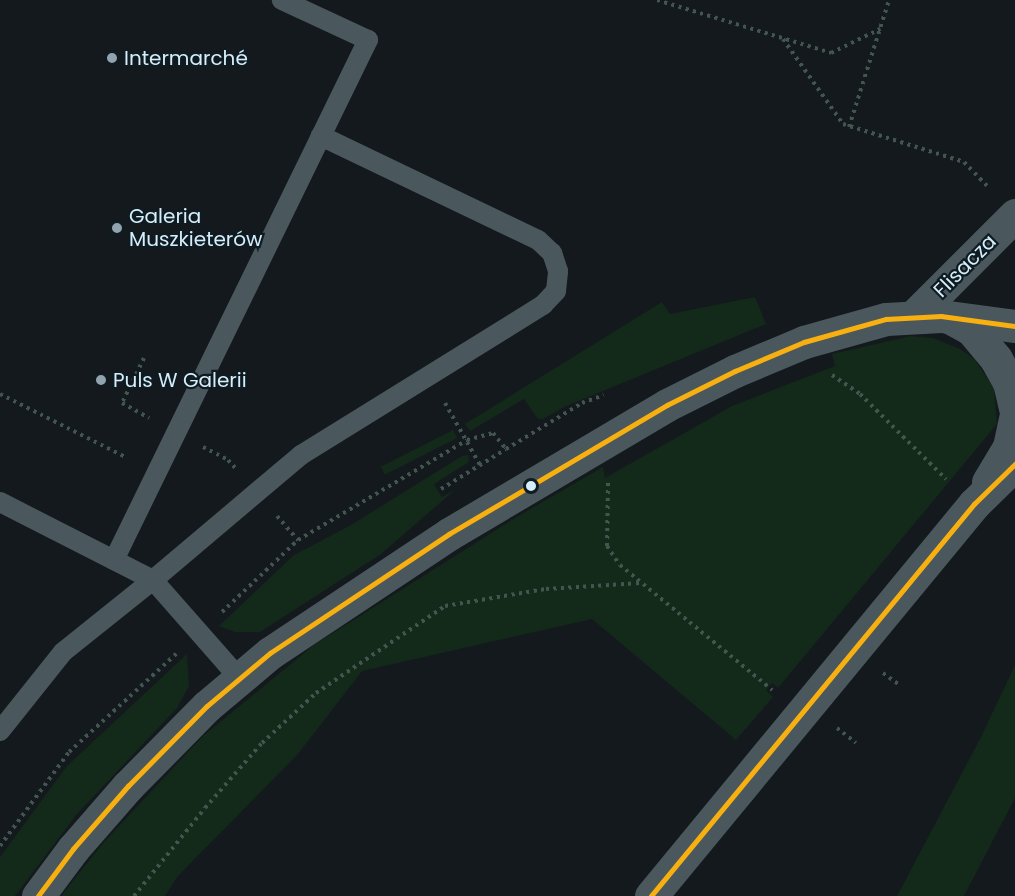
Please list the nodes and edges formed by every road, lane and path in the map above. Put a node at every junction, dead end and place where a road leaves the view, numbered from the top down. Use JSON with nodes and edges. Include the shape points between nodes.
{"nodes":[{"id":1,"x":282,"y":0,"type":"edge"},
{"id":2,"x":657,"y":0,"type":"edge"},
{"id":3,"x":889,"y":0,"type":"edge"},
{"id":4,"x":880,"y":29,"type":"junction"},
{"id":5,"x":783,"y":39,"type":"junction"},
{"id":6,"x":849,"y":127,"type":"junction"},
{"id":7,"x":321,"y":136,"type":"junction"},
{"id":8,"x":1005,"y":205,"type":"edge"},
{"id":9,"x":914,"y":316,"type":"junction"},
{"id":10,"x":951,"y":318,"type":"junction"},
{"id":11,"x":1015,"y":326,"type":"edge"},
{"id":12,"x":804,"y":342,"type":"junction"},
{"id":13,"x":144,"y":358,"type":"dead end"},
{"id":14,"x":614,"y":392,"type":"dead end"},
{"id":15,"x":0,"y":394,"type":"edge"},
{"id":16,"x":154,"y":407,"type":"dead end"},
{"id":17,"x":1015,"y":408,"type":"edge"},
{"id":18,"x":148,"y":418,"type":"junction"},
{"id":19,"x":1015,"y":418,"type":"edge"},
{"id":20,"x":459,"y":427,"type":"dead end"},
{"id":21,"x":143,"y":428,"type":"dead end"},
{"id":22,"x":176,"y":433,"type":"junction"},
{"id":23,"x":467,"y":440,"type":"junction"},
{"id":24,"x":132,"y":449,"type":"dead end"},
{"id":25,"x":506,"y":449,"type":"junction"},
{"id":26,"x":480,"y":465,"type":"junction"},
{"id":27,"x":1015,"y":465,"type":"edge"},
{"id":28,"x":608,"y":479,"type":"dead end"},
{"id":29,"x":441,"y":489,"type":"dead end"},
{"id":30,"x":257,"y":493,"type":"junction"},
{"id":31,"x":963,"y":495,"type":"junction"},
{"id":32,"x":0,"y":502,"type":"edge"},
{"id":33,"x":298,"y":540,"type":"junction"},
{"id":34,"x":114,"y":560,"type":"junction"},
{"id":35,"x":153,"y":580,"type":"junction"},
{"id":36,"x":642,"y":582,"type":"junction"},
{"id":37,"x":199,"y":632,"type":"junction"},
{"id":38,"x":875,"y":667,"type":"dead end"},
{"id":39,"x":239,"y":678,"type":"junction"},
{"id":40,"x":898,"y":684,"type":"dead end"},
{"id":41,"x":779,"y":696,"type":"dead end"},
{"id":42,"x":0,"y":731,"type":"edge"},
{"id":43,"x":0,"y":846,"type":"edge"},
{"id":44,"x":38,"y":896,"type":"edge"},
{"id":45,"x":135,"y":896,"type":"edge"},
{"id":46,"x":651,"y":896,"type":"edge"}],
"edges":[{"from":1,"to":7,"type":"lane","via":[[368,40]]},
{"from":2,"to":5,"type":"path"},
{"from":3,"to":4,"type":"path"},
{"from":4,"to":5,"type":"path","via":[[831,53]]},
{"from":4,"to":6,"type":"path"},
{"from":5,"to":6,"type":"path"},
{"from":6,"to":8,"type":"path","via":[[964,162]]},
{"from":7,"to":22,"type":"lane"},
{"from":7,"to":30,"type":"lane","via":[[538,240],[555,262],[556,291],[543,305],[301,455]]},
{"from":8,"to":9,"type":"street","name":"Flisacza"},
{"from":9,"to":10,"type":"street","name":"Flisacza"},
{"from":9,"to":12,"type":"street","name":"Flisacza","via":[[886,319]]},
{"from":10,"to":11,"type":"street","name":"Flisacza"},
{"from":10,"to":17,"type":"street","via":[[971,329],[996,360],[1008,382]]},
{"from":12,"to":31,"type":"path","via":[[815,368],[839,378],[860,394]]},
{"from":12,"to":39,"type":"street","name":"Flisacza","via":[[667,405],[449,534],[303,628]]},
{"from":13,"to":18,"type":"path","via":[[122,403]]},
{"from":14,"to":25,"type":"path","via":[[582,403]]},
{"from":15,"to":24,"type":"path","via":[[126,459]]},
{"from":16,"to":18,"type":"path"},
{"from":18,"to":21,"type":"path"},
{"from":18,"to":22,"type":"path"},
{"from":19,"to":31,"type":"street","via":[[1008,447]]},
{"from":20,"to":23,"type":"path"},
{"from":22,"to":30,"type":"path","via":[[228,460]]},
{"from":22,"to":34,"type":"lane"},
{"from":23,"to":25,"type":"path","via":[[493,433]]},
{"from":23,"to":26,"type":"path"},
{"from":23,"to":33,"type":"path"},
{"from":25,"to":26,"type":"path"},
{"from":26,"to":29,"type":"path"},
{"from":27,"to":31,"type":"street"},
{"from":28,"to":36,"type":"path","via":[[607,546],[621,565]]},
{"from":30,"to":33,"type":"path"},
{"from":30,"to":35,"type":"lane"},
{"from":31,"to":46,"type":"street"},
{"from":32,"to":34,"type":"lane"},
{"from":33,"to":37,"type":"path"},
{"from":34,"to":35,"type":"lane"},
{"from":35,"to":37,"type":"lane"},
{"from":35,"to":42,"type":"lane","via":[[63,652]]},
{"from":36,"to":41,"type":"path"},
{"from":36,"to":45,"type":"path","via":[[546,589],[445,606],[316,693],[262,742]]},
{"from":37,"to":39,"type":"lane"},
{"from":37,"to":43,"type":"path","via":[[69,752]]},
{"from":38,"to":40,"type":"path"},
{"from":39,"to":44,"type":"street","name":"Flisacza","via":[[114,801]]}]}
